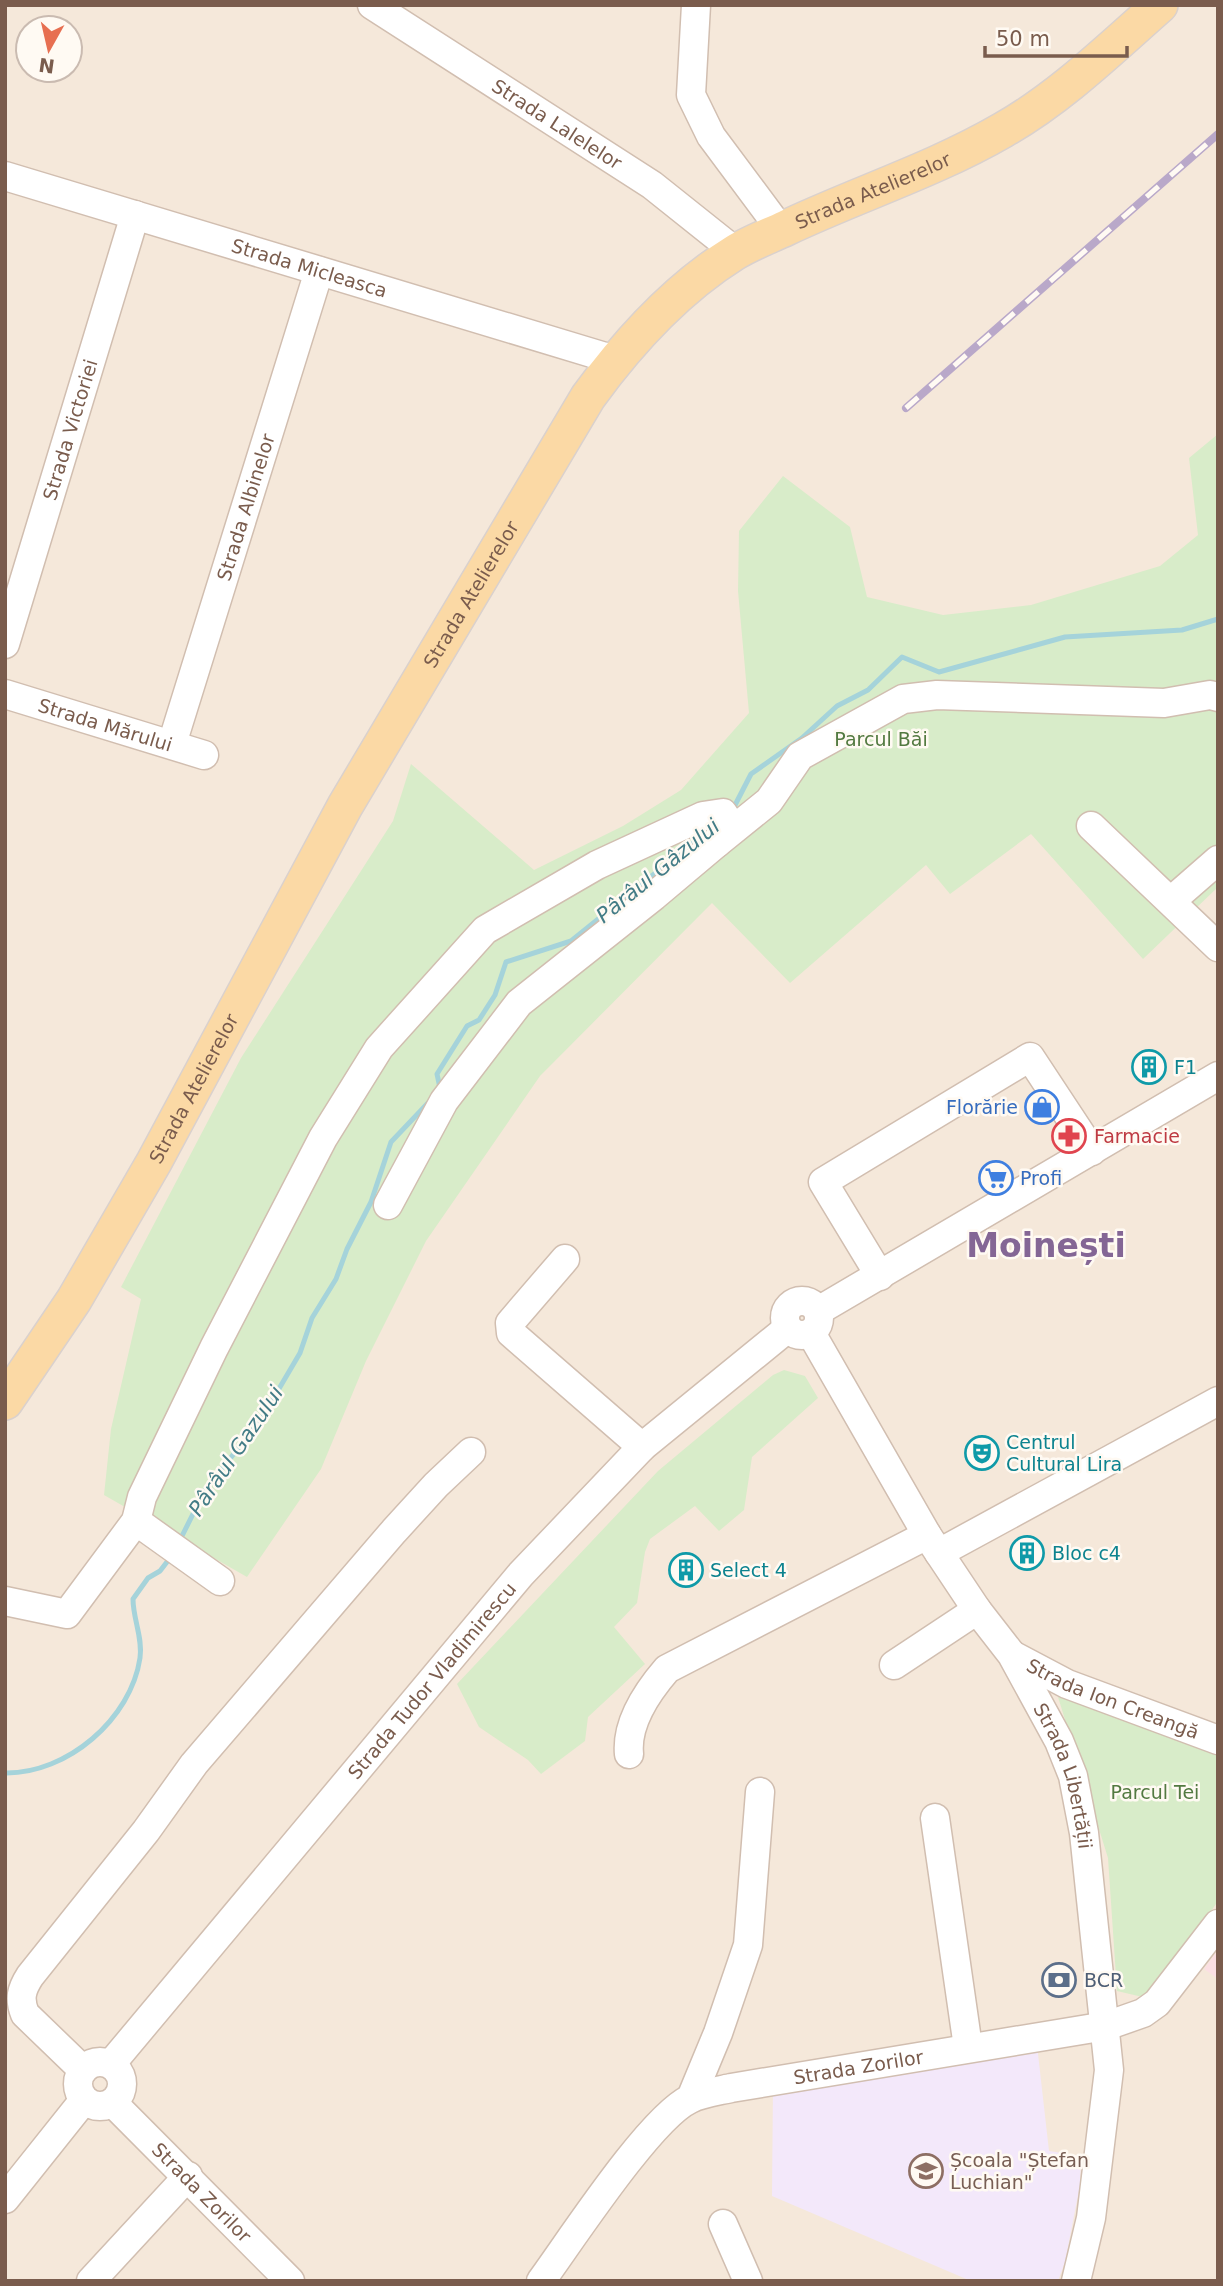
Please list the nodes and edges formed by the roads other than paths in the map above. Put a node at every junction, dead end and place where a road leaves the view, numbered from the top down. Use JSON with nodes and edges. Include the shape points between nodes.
{"nodes":[{"id":1,"x":372,"y":5,"type":"edge"},
{"id":2,"x":696,"y":5,"type":"edge"},
{"id":3,"x":1160,"y":5,"type":"edge"},
{"id":4,"x":5,"y":176,"type":"edge"},
{"id":5,"x":135,"y":215,"type":"junction"},
{"id":6,"x":781,"y":230,"type":"junction"},
{"id":7,"x":736,"y":252,"type":"junction"},
{"id":8,"x":319,"y":271,"type":"junction"},
{"id":9,"x":615,"y":360,"type":"junction"},
{"id":10,"x":5,"y":644,"type":"edge"},
{"id":11,"x":5,"y":694,"type":"edge"},
{"id":12,"x":1218,"y":696,"type":"edge"},
{"id":13,"x":172,"y":744,"type":"junction"},
{"id":14,"x":204,"y":755,"type":"dead end"},
{"id":15,"x":722,"y":825,"type":"junction"},
{"id":16,"x":1091,"y":826,"type":"dead end"},
{"id":17,"x":1218,"y":860,"type":"edge"},
{"id":18,"x":1171,"y":901,"type":"junction"},
{"id":19,"x":1218,"y":947,"type":"edge"},
{"id":20,"x":1218,"y":1076,"type":"edge"},
{"id":21,"x":1092,"y":1151,"type":"junction"},
{"id":22,"x":388,"y":1205,"type":"dead end"},
{"id":23,"x":565,"y":1259,"type":"dead end"},
{"id":24,"x":880,"y":1276,"type":"junction"},
{"id":25,"x":806,"y":1324,"type":"junction"},
{"id":26,"x":1218,"y":1401,"type":"edge"},
{"id":27,"x":5,"y":1402,"type":"edge"},
{"id":28,"x":642,"y":1447,"type":"junction"},
{"id":29,"x":471,"y":1452,"type":"dead end"},
{"id":30,"x":136,"y":1521,"type":"junction"},
{"id":31,"x":933,"y":1544,"type":"junction"},
{"id":32,"x":220,"y":1581,"type":"dead end"},
{"id":33,"x":5,"y":1601,"type":"edge"},
{"id":34,"x":976,"y":1610,"type":"junction"},
{"id":35,"x":1012,"y":1655,"type":"junction"},
{"id":36,"x":894,"y":1665,"type":"dead end"},
{"id":37,"x":1067,"y":1685,"type":"junction"},
{"id":38,"x":1046,"y":1716,"type":"junction"},
{"id":39,"x":1218,"y":1740,"type":"edge"},
{"id":40,"x":629,"y":1754,"type":"dead end"},
{"id":41,"x":760,"y":1792,"type":"dead end"},
{"id":42,"x":935,"y":1818,"type":"dead end"},
{"id":43,"x":1218,"y":1924,"type":"edge"},
{"id":44,"x":1157,"y":2003,"type":"junction"},
{"id":45,"x":1106,"y":2026,"type":"junction"},
{"id":46,"x":968,"y":2047,"type":"junction"},
{"id":47,"x":111,"y":2064,"type":"junction"},
{"id":48,"x":83,"y":2070,"type":"junction"},
{"id":49,"x":1109,"y":2070,"type":"junction"},
{"id":50,"x":691,"y":2098,"type":"junction"},
{"id":51,"x":84,"y":2100,"type":"junction"},
{"id":52,"x":113,"y":2103,"type":"junction"},
{"id":53,"x":188,"y":2176,"type":"junction"},
{"id":54,"x":5,"y":2199,"type":"edge"},
{"id":55,"x":723,"y":2224,"type":"dead end"},
{"id":56,"x":100,"y":2278,"type":"edge"},
{"id":57,"x":290,"y":2281,"type":"edge"},
{"id":58,"x":541,"y":2281,"type":"edge"},
{"id":59,"x":748,"y":2281,"type":"edge"},
{"id":60,"x":1076,"y":2281,"type":"edge"}],
"edges":[{"from":1,"to":7,"type":"street","name":"Strada Lalelelor","via":[[652,186]]},
{"from":2,"to":6,"type":"street","via":[[691,94],[710,136]]},
{"from":3,"to":6,"type":"main road","name":"Strada Atelierelor","via":[[1041,107],[1004,130]]},
{"from":4,"to":5,"type":"street","name":"Strada Micleasca"},
{"from":5,"to":8,"type":"street","name":"Strada Micleasca"},
{"from":5,"to":10,"type":"street","name":"Strada Victoriei"},
{"from":6,"to":7,"type":"main road","name":"Strada Atelierelor"},
{"from":7,"to":9,"type":"main road","name":"Strada Atelierelor","via":[[697,279]]},
{"from":8,"to":9,"type":"street","name":"Strada Micleasca"},
{"from":8,"to":13,"type":"street","name":"Strada Albinelor"},
{"from":9,"to":27,"type":"main road","name":"Strada Atelierelor","via":[[588,397],[339,817],[154,1162],[74,1300]]},
{"from":11,"to":13,"type":"street","name":"Strada Mărului"},
{"from":12,"to":15,"type":"street","via":[[1164,703],[937,695],[903,699],[800,756],[769,800]]},
{"from":13,"to":14,"type":"street","name":"Strada Mărului"},
{"from":15,"to":22,"type":"street","via":[[654,897],[519,1003],[444,1101]]},
{"from":15,"to":30,"type":"street","via":[[703,816],[597,865],[485,930],[379,1048],[323,1138],[214,1348],[142,1497]]},
{"from":16,"to":18,"type":"street"},
{"from":17,"to":18,"type":"street"},
{"from":18,"to":19,"type":"street"},
{"from":20,"to":21,"type":"street","name":"Strada Tudor Vladimirescu"},
{"from":21,"to":24,"type":"street","name":"Strada Tudor Vladimirescu"},
{"from":21,"to":24,"type":"street","via":[[1030,1057],[823,1182]]},
{"from":23,"to":28,"type":"street","via":[[510,1323],[511,1333]]},
{"from":24,"to":25,"type":"street","name":"Strada Tudor Vladimirescu"},
{"from":25,"to":28,"type":"street","name":"Strada Tudor Vladimirescu"},
{"from":25,"to":31,"type":"street","name":"Strada Libertății"},
{"from":26,"to":31,"type":"street"},
{"from":28,"to":47,"type":"street","name":"Strada Tudor Vladimirescu","via":[[521,1574]]},
{"from":29,"to":48,"type":"street","via":[[394,1531],[194,1764],[30,1976],[22,1989],[25,2014]]},
{"from":30,"to":32,"type":"street"},
{"from":30,"to":33,"type":"street","via":[[66,1614]]},
{"from":31,"to":34,"type":"street","name":"Strada Libertății"},
{"from":31,"to":40,"type":"street","via":[[667,1669],[645,1695]]},
{"from":34,"to":35,"type":"street","name":"Strada Libertății"},
{"from":34,"to":36,"type":"street"},
{"from":35,"to":37,"type":"street","name":"Strada Ion Creangă"},
{"from":35,"to":38,"type":"street","name":"Strada Libertății"},
{"from":37,"to":38,"type":"street","via":[[1055,1690]]},
{"from":37,"to":39,"type":"street","name":"Strada Ion Creangă"},
{"from":38,"to":45,"type":"street","name":"Strada Libertății","via":[[1073,1776],[1080,1806]]},
{"from":41,"to":50,"type":"street","via":[[748,1945]]},
{"from":42,"to":46,"type":"street"},
{"from":43,"to":44,"type":"street","name":"Strada Zorilor"},
{"from":44,"to":45,"type":"street","name":"Strada Zorilor","via":[[1143,2014]]},
{"from":44,"to":49,"type":"street"},
{"from":45,"to":46,"type":"street","name":"Strada Zorilor"},
{"from":45,"to":49,"type":"street","name":"Strada Libertății"},
{"from":46,"to":50,"type":"street","name":"Strada Zorilor"},
{"from":47,"to":48,"type":"street","via":[[95,2062]]},
{"from":47,"to":52,"type":"street","via":[[123,2083]]},
{"from":48,"to":51,"type":"street","via":[[78,2085]]},
{"from":49,"to":60,"type":"street","name":"Strada Libertății","via":[[1091,2218]]},
{"from":50,"to":58,"type":"street","name":"Strada Zorilor","via":[[650,2135]]},
{"from":51,"to":52,"type":"street","via":[[98,2106]]},
{"from":51,"to":54,"type":"street"},
{"from":52,"to":53,"type":"street","name":"Strada Zorilor"},
{"from":53,"to":56,"type":"street"},
{"from":53,"to":57,"type":"street","name":"Strada Zorilor"},
{"from":55,"to":59,"type":"street"}]}
